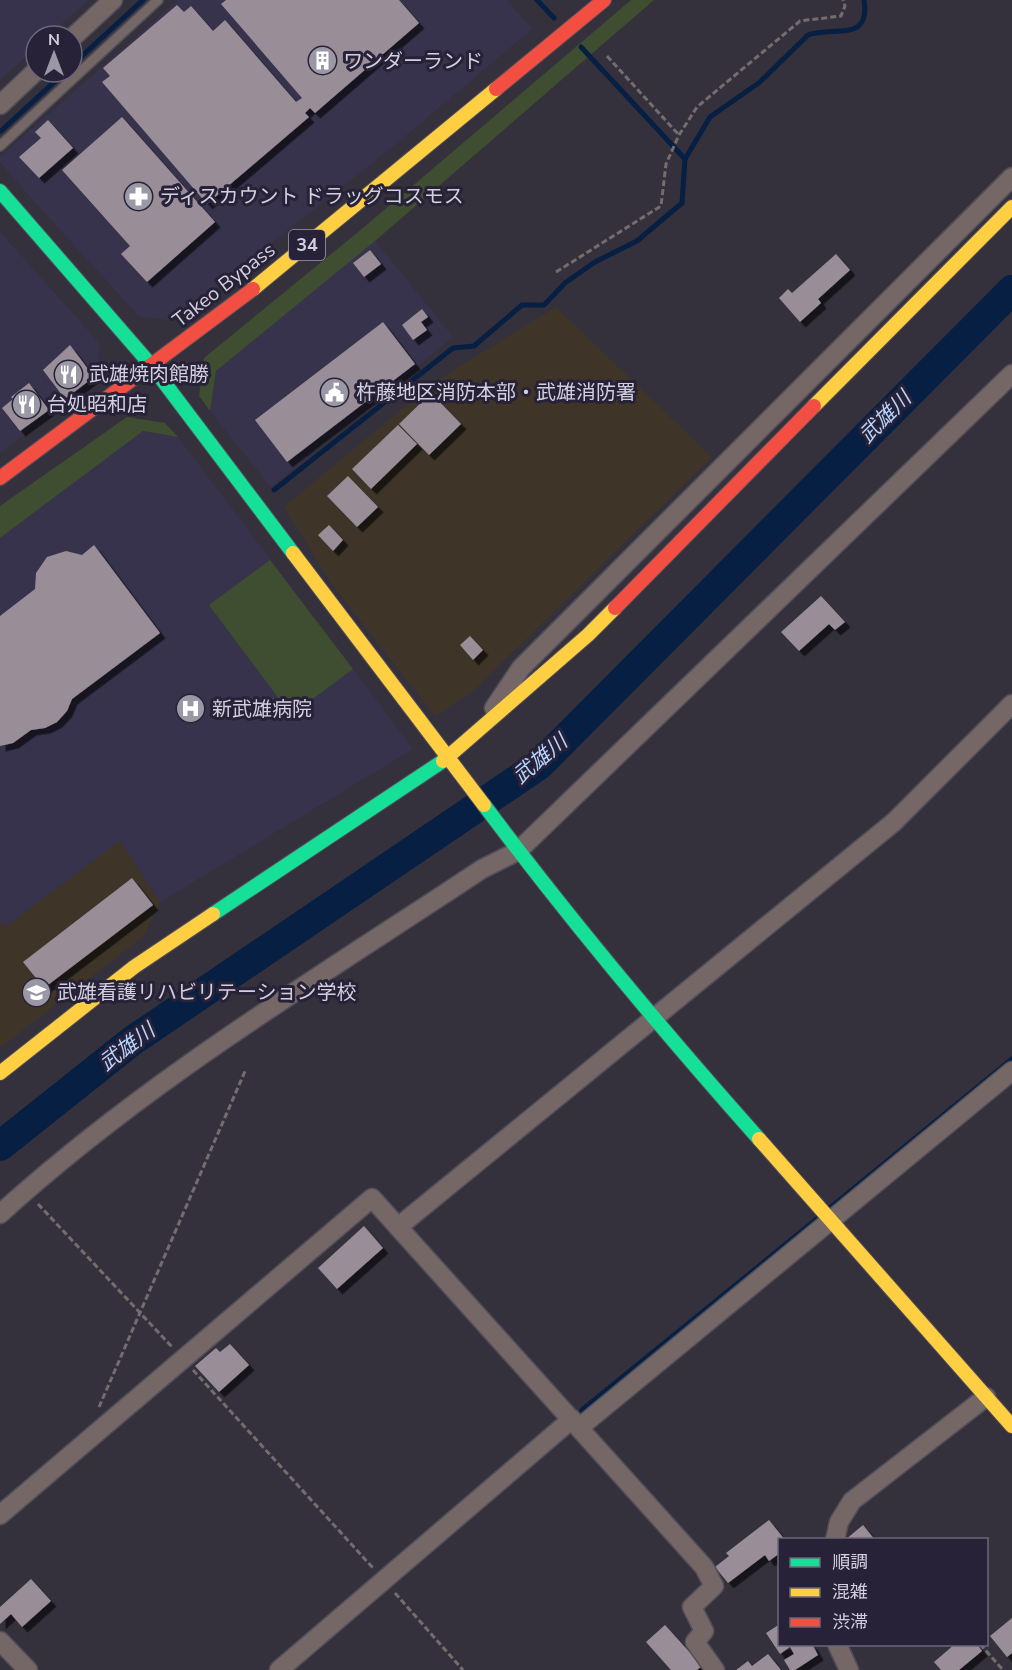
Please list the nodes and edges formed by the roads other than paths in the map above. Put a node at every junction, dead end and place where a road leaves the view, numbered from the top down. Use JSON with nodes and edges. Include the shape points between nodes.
{"nodes":[{"id":1,"x":113,"y":0,"type":"edge"},
{"id":2,"x":158,"y":0,"type":"edge"},
{"id":3,"x":604,"y":0,"type":"edge"},
{"id":4,"x":84,"y":27,"type":"edge"},
{"id":5,"x":24,"y":82,"type":"edge"},
{"id":6,"x":0,"y":105,"type":"edge"},
{"id":7,"x":0,"y":146,"type":"edge"},
{"id":8,"x":1012,"y":177,"type":"edge"},
{"id":9,"x":0,"y":191,"type":"edge"},
{"id":10,"x":1012,"y":207,"type":"edge"},
{"id":11,"x":151,"y":366,"type":"junction"},
{"id":12,"x":1012,"y":374,"type":"edge"},
{"id":13,"x":0,"y":478,"type":"edge"},
{"id":14,"x":1012,"y":705,"type":"edge"},
{"id":15,"x":478,"y":732,"type":"junction"},
{"id":16,"x":450,"y":760,"type":"junction"},
{"id":17,"x":517,"y":849,"type":"junction"},
{"id":18,"x":652,"y":1018,"type":"junction"},
{"id":19,"x":1012,"y":1071,"type":"edge"},
{"id":20,"x":0,"y":1073,"type":"edge"},
{"id":21,"x":0,"y":1214,"type":"edge"},
{"id":22,"x":831,"y":1221,"type":"junction"},
{"id":23,"x":398,"y":1227,"type":"junction"},
{"id":24,"x":986,"y":1397,"type":"junction"},
{"id":25,"x":576,"y":1423,"type":"junction"},
{"id":26,"x":1012,"y":1426,"type":"edge"},
{"id":27,"x":0,"y":1515,"type":"edge"},
{"id":28,"x":835,"y":1538,"type":"edge"},
{"id":29,"x":0,"y":1641,"type":"edge"},
{"id":30,"x":838,"y":1646,"type":"edge"},
{"id":31,"x":28,"y":1670,"type":"edge"},
{"id":32,"x":279,"y":1670,"type":"edge"},
{"id":33,"x":715,"y":1670,"type":"edge"},
{"id":34,"x":849,"y":1670,"type":"edge"}],
"edges":[{"from":1,"to":4,"type":"street"},
{"from":2,"to":7,"type":"lane"},
{"from":3,"to":11,"type":"main road","name":"Takeo Bypass","number":"34","via":[[250,292]]},
{"from":5,"to":6,"type":"street"},
{"from":8,"to":15,"type":"street","via":[[521,668]]},
{"from":9,"to":11,"type":"main road"},
{"from":10,"to":15,"type":"main road","via":[[588,635]]},
{"from":11,"to":13,"type":"main road","name":"Takeo Bypass","number":"34"},
{"from":11,"to":16,"type":"main road"},
{"from":12,"to":17,"type":"street"},
{"from":14,"to":18,"type":"street","via":[[894,822]]},
{"from":15,"to":16,"type":"main road"},
{"from":16,"to":17,"type":"main road"},
{"from":16,"to":20,"type":"main road","via":[[134,967]]},
{"from":17,"to":18,"type":"main road"},
{"from":17,"to":21,"type":"street","via":[[113,1118]]},
{"from":18,"to":22,"type":"main road"},
{"from":18,"to":23,"type":"street"},
{"from":19,"to":22,"type":"street"},
{"from":22,"to":24,"type":"main road"},
{"from":22,"to":25,"type":"street"},
{"from":23,"to":25,"type":"street"},
{"from":23,"to":27,"type":"street","via":[[372,1198]]},
{"from":24,"to":26,"type":"main road"},
{"from":24,"to":28,"type":"street","via":[[852,1501],[839,1522]]},
{"from":25,"to":32,"type":"street","via":[[388,1585]]},
{"from":25,"to":33,"type":"street","via":[[704,1567],[714,1586],[692,1607],[704,1631],[694,1642]]},
{"from":29,"to":31,"type":"street"},
{"from":30,"to":34,"type":"street"}]}
